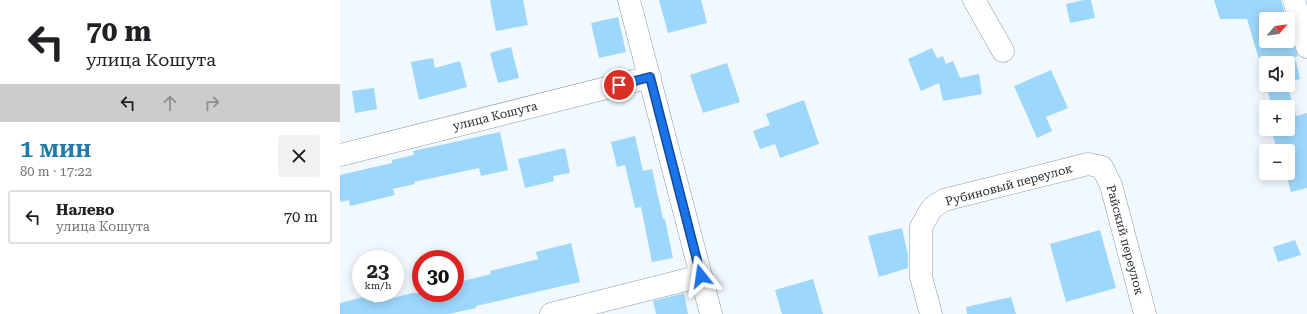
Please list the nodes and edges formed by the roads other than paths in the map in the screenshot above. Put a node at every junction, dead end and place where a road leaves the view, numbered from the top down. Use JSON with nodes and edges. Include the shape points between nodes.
{"nodes":[{"id":1,"x":630,"y":0,"type":"edge"},
{"id":2,"x":974,"y":0,"type":"edge"},
{"id":3,"x":1294,"y":0,"type":"edge"},
{"id":4,"x":1307,"y":47,"type":"edge"},
{"id":5,"x":1003,"y":51,"type":"dead end"},
{"id":6,"x":650,"y":77,"type":"junction"},
{"id":7,"x":340,"y":155,"type":"edge"},
{"id":8,"x":1102,"y":166,"type":"joint"},
{"id":9,"x":701,"y":276,"type":"junction"},
{"id":10,"x":551,"y":314,"type":"edge"},
{"id":11,"x":711,"y":314,"type":"edge"},
{"id":12,"x":931,"y":314,"type":"edge"},
{"id":13,"x":1145,"y":314,"type":"edge"}],
"edges":[{"from":1,"to":6,"type":"street"},
{"from":2,"to":5,"type":"street"},
{"from":3,"to":4,"type":"street"},
{"from":6,"to":7,"type":"street","name":"улица Кошута"},
{"from":6,"to":9,"type":"street"},
{"from":8,"to":12,"type":"street","name":"Рубиновый переулок","via":[[1088,164],[944,200],[932,208],[921,227],[921,276]]},
{"from":8,"to":13,"type":"street","name":"Райский переулок","via":[[1111,185]]},
{"from":9,"to":10,"type":"street"},
{"from":9,"to":11,"type":"street"}]}
